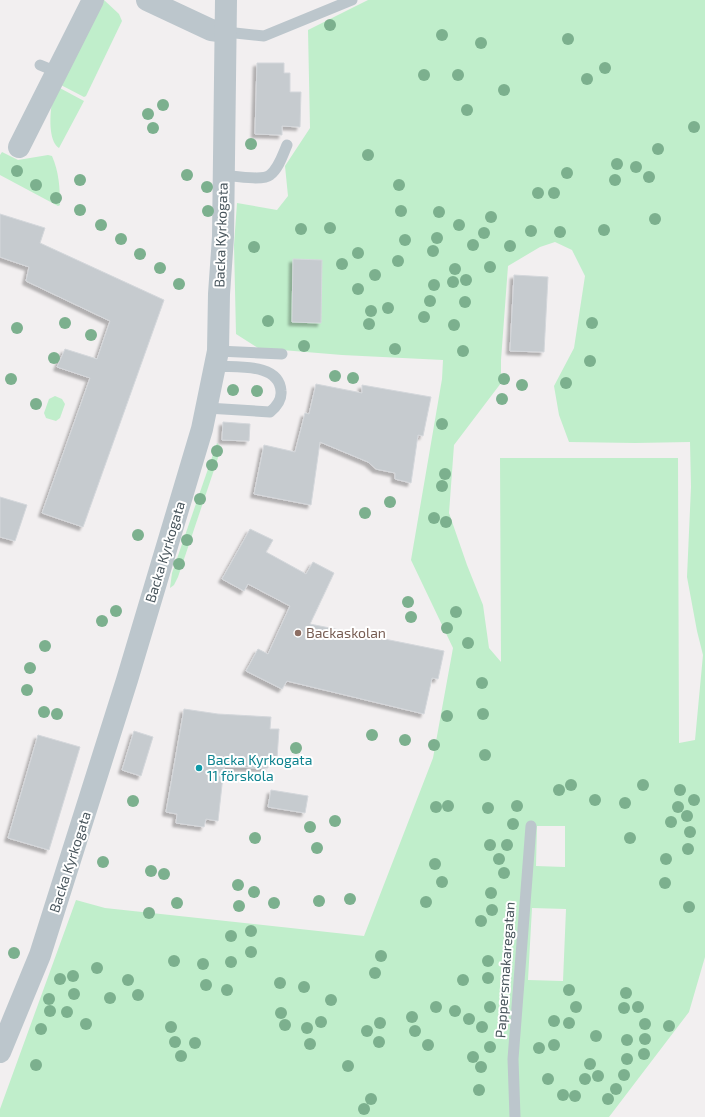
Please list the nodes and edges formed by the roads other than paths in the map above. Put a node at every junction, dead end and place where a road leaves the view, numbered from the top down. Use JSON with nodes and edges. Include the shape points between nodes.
{"nodes":[{"id":1,"x":93,"y":0,"type":"edge"},
{"id":2,"x":148,"y":0,"type":"edge"},
{"id":3,"x":226,"y":0,"type":"edge"},
{"id":4,"x":352,"y":0,"type":"edge"},
{"id":5,"x":226,"y":32,"type":"junction"},
{"id":6,"x":287,"y":144,"type":"dead end"},
{"id":7,"x":18,"y":147,"type":"dead end"},
{"id":8,"x":223,"y":176,"type":"junction"},
{"id":9,"x":282,"y":354,"type":"dead end"},
{"id":10,"x":216,"y":359,"type":"junction"},
{"id":11,"x":207,"y":408,"type":"junction"},
{"id":12,"x":531,"y":826,"type":"dead end"},
{"id":13,"x":0,"y":1052,"type":"edge"},
{"id":14,"x":515,"y":1117,"type":"edge"}],
"edges":[{"from":1,"to":7,"type":"street","via":[[48,68]]},
{"from":2,"to":5,"type":"street","via":[[211,30]]},
{"from":3,"to":5,"type":"street","name":"Backa Kyrkogata"},
{"from":4,"to":5,"type":"lane","via":[[264,36]]},
{"from":5,"to":8,"type":"street","name":"Backa Kyrkogata"},
{"from":6,"to":8,"type":"lane","via":[[276,169],[270,176]]},
{"from":8,"to":10,"type":"street","name":"Backa Kyrkogata"},
{"from":9,"to":10,"type":"lane"},
{"from":10,"to":11,"type":"street","name":"Backa Kyrkogata"},
{"from":10,"to":11,"type":"lane","via":[[274,374],[279,382],[281,398],[276,408],[270,412]]},
{"from":11,"to":13,"type":"street","name":"Backa Kyrkogata","via":[[55,910],[40,955]]},
{"from":12,"to":14,"type":"lane","name":"Pappersmakaregatan","via":[[513,1059]]}]}
